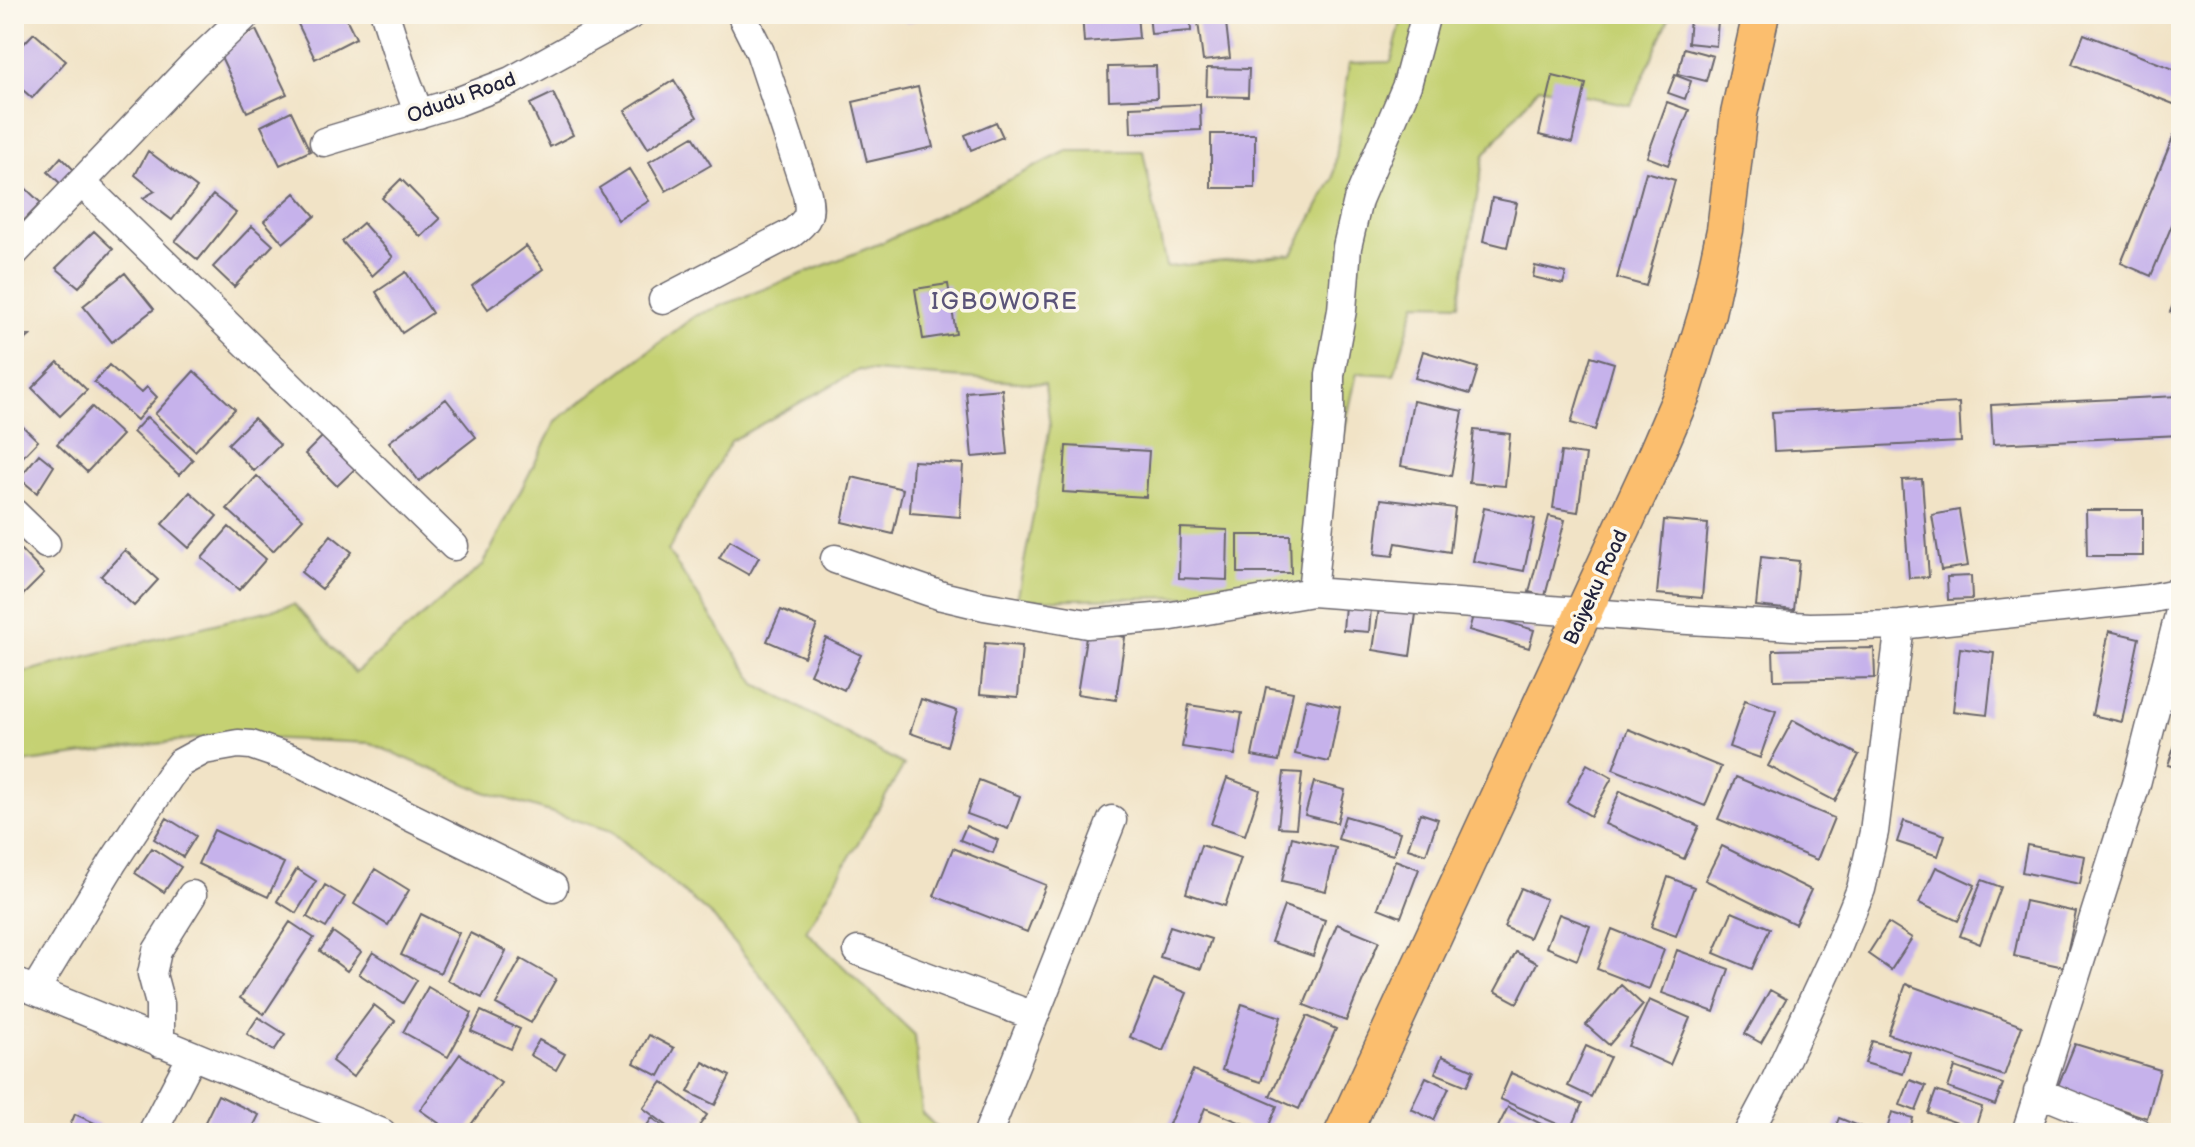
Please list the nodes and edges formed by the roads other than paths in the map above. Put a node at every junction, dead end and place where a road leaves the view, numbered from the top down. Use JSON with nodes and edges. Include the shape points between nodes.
{"nodes":[{"id":1,"x":247,"y":14,"type":"edge"},
{"id":2,"x":385,"y":14,"type":"edge"},
{"id":3,"x":632,"y":14,"type":"edge"},
{"id":4,"x":741,"y":14,"type":"edge"},
{"id":5,"x":1426,"y":14,"type":"edge"},
{"id":6,"x":1761,"y":14,"type":"edge"},
{"id":7,"x":419,"y":114,"type":"junction"},
{"id":8,"x":324,"y":142,"type":"dead end"},
{"id":9,"x":82,"y":183,"type":"junction"},
{"id":10,"x":14,"y":253,"type":"edge"},
{"id":11,"x":663,"y":300,"type":"dead end"},
{"id":12,"x":14,"y":513,"type":"edge"},
{"id":13,"x":46,"y":544,"type":"dead end"},
{"id":14,"x":454,"y":546,"type":"dead end"},
{"id":15,"x":835,"y":559,"type":"dead end"},
{"id":16,"x":1312,"y":592,"type":"junction"},
{"id":17,"x":2180,"y":608,"type":"edge"},
{"id":18,"x":1584,"y":611,"type":"junction"},
{"id":19,"x":1900,"y":625,"type":"junction"},
{"id":20,"x":1112,"y":820,"type":"dead end"},
{"id":21,"x":553,"y":887,"type":"dead end"},
{"id":22,"x":192,"y":895,"type":"dead end"},
{"id":23,"x":858,"y":951,"type":"dead end"},
{"id":24,"x":24,"y":986,"type":"edge"},
{"id":25,"x":1034,"y":1016,"type":"junction"},
{"id":26,"x":160,"y":1043,"type":"junction"},
{"id":27,"x":192,"y":1056,"type":"junction"},
{"id":28,"x":2038,"y":1092,"type":"junction"},
{"id":29,"x":152,"y":1133,"type":"edge"},
{"id":30,"x":382,"y":1133,"type":"edge"},
{"id":31,"x":988,"y":1133,"type":"edge"},
{"id":32,"x":1343,"y":1133,"type":"edge"},
{"id":33,"x":1748,"y":1133,"type":"edge"},
{"id":34,"x":2026,"y":1133,"type":"edge"},
{"id":35,"x":2139,"y":1133,"type":"edge"}],
"edges":[{"from":1,"to":9,"type":"street"},
{"from":2,"to":7,"type":"street"},
{"from":3,"to":7,"type":"street","name":"Odudu Road","via":[[511,81]]},
{"from":4,"to":11,"type":"street","via":[[760,52],[810,211],[792,233]]},
{"from":5,"to":16,"type":"street","via":[[1407,85],[1358,200],[1347,247]]},
{"from":6,"to":18,"type":"main road","name":"Baiyeku Road","via":[[1707,313],[1683,392]]},
{"from":7,"to":8,"type":"street","name":"Odudu Road"},
{"from":9,"to":10,"type":"street"},
{"from":9,"to":14,"type":"street"},
{"from":12,"to":13,"type":"street"},
{"from":15,"to":16,"type":"street","via":[[942,596],[1087,624],[1166,617]]},
{"from":16,"to":18,"type":"street"},
{"from":17,"to":19,"type":"street","via":[[2148,599]]},
{"from":17,"to":28,"type":"street","via":[[2136,784]]},
{"from":18,"to":19,"type":"street","via":[[1810,627]]},
{"from":18,"to":32,"type":"main road","name":"Baiyeku Road"},
{"from":19,"to":33,"type":"street","via":[[1874,832],[1861,889]]},
{"from":20,"to":25,"type":"street"},
{"from":21,"to":24,"type":"street","via":[[295,760],[251,745],[204,750],[180,763],[169,777]]},
{"from":22,"to":26,"type":"street","via":[[157,951],[152,974],[160,1004]]},
{"from":23,"to":25,"type":"street"},
{"from":24,"to":26,"type":"street"},
{"from":25,"to":31,"type":"street"},
{"from":26,"to":27,"type":"street"},
{"from":27,"to":29,"type":"street"},
{"from":27,"to":30,"type":"street"},
{"from":28,"to":34,"type":"street"},
{"from":28,"to":35,"type":"street"}]}
